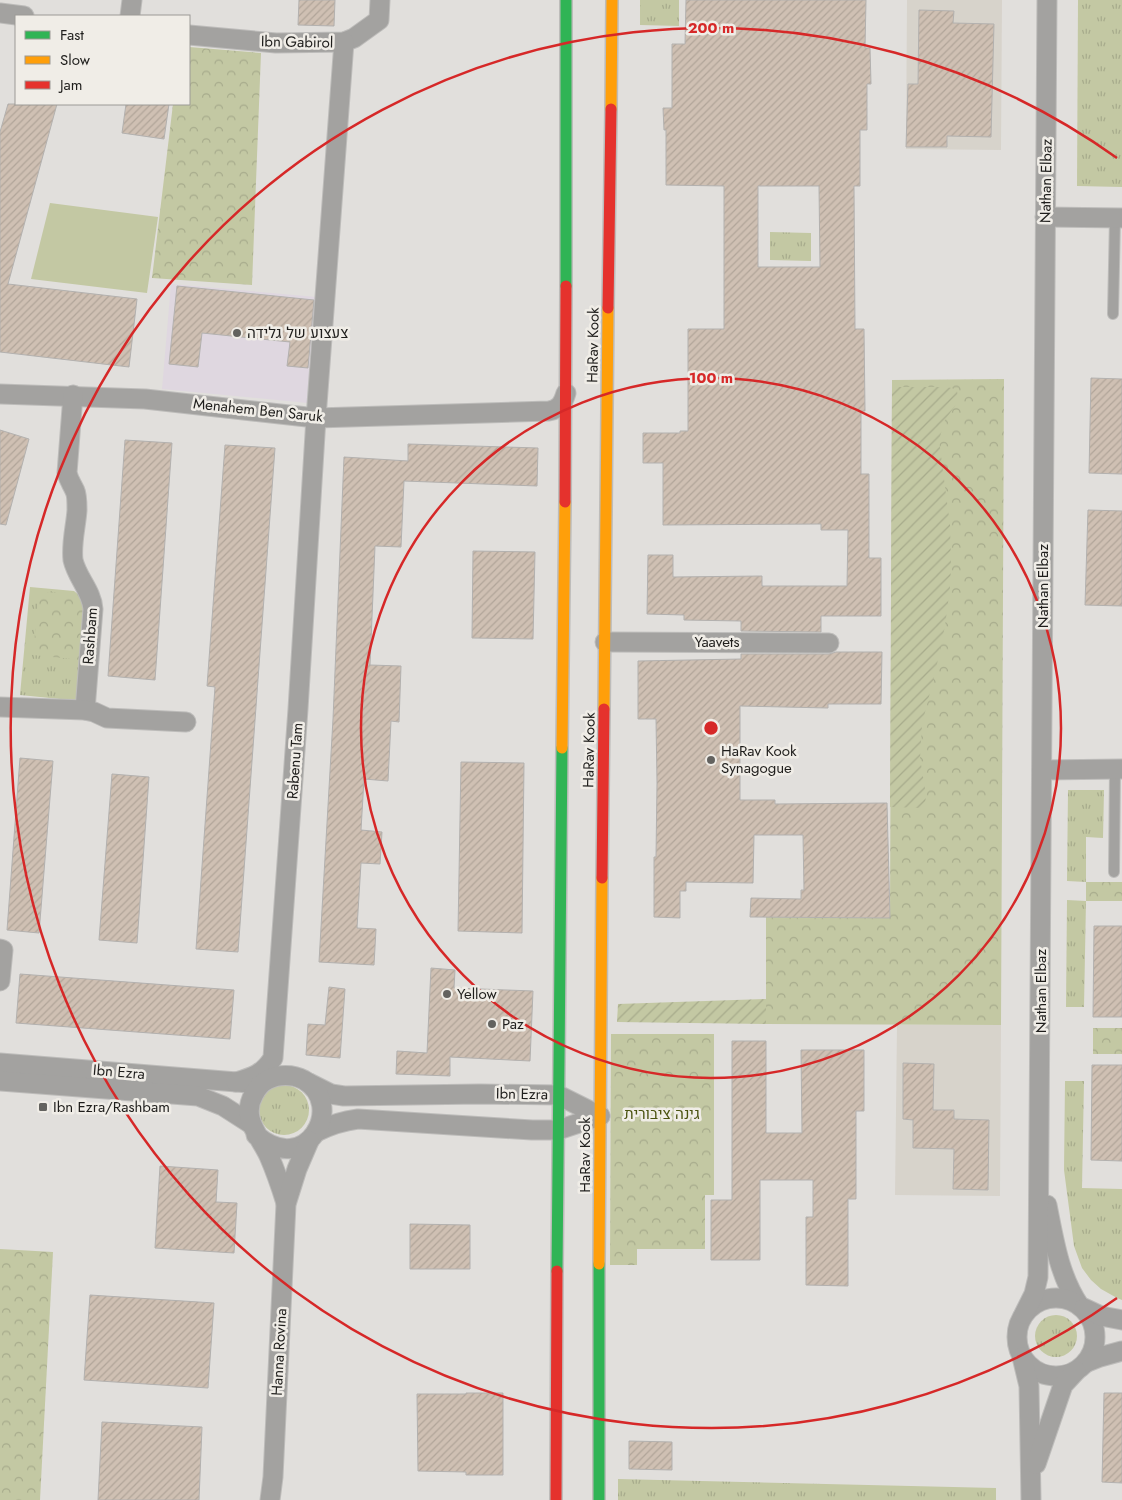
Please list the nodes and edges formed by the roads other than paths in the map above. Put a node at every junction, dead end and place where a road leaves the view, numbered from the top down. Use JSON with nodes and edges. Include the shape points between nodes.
{"nodes":[{"id":1,"x":132,"y":0,"type":"edge"},
{"id":2,"x":380,"y":0,"type":"edge"},
{"id":3,"x":566,"y":0,"type":"edge"},
{"id":4,"x":612,"y":0,"type":"edge"},
{"id":5,"x":1047,"y":0,"type":"edge"},
{"id":6,"x":0,"y":13,"type":"edge"},
{"id":7,"x":16,"y":15,"type":"edge"},
{"id":8,"x":130,"y":15,"type":"edge"},
{"id":9,"x":190,"y":35,"type":"edge"},
{"id":10,"x":344,"y":42,"type":"junction"},
{"id":11,"x":1045,"y":217,"type":"junction"},
{"id":12,"x":1118,"y":218,"type":"edge"},
{"id":13,"x":1113,"y":314,"type":"dead end"},
{"id":14,"x":566,"y":393,"type":"junction"},
{"id":15,"x":0,"y":394,"type":"edge"},
{"id":16,"x":73,"y":395,"type":"junction"},
{"id":17,"x":316,"y":418,"type":"junction"},
{"id":18,"x":605,"y":642,"type":"junction"},
{"id":19,"x":830,"y":643,"type":"dead end"},
{"id":20,"x":0,"y":707,"type":"edge"},
{"id":21,"x":85,"y":710,"type":"junction"},
{"id":22,"x":186,"y":722,"type":"dead end"},
{"id":23,"x":1118,"y":769,"type":"edge"},
{"id":24,"x":1042,"y":770,"type":"junction"},
{"id":25,"x":1114,"y":872,"type":"dead end"},
{"id":26,"x":0,"y":949,"type":"edge"},
{"id":27,"x":0,"y":981,"type":"edge"},
{"id":28,"x":0,"y":1063,"type":"edge"},
{"id":29,"x":267,"y":1080,"type":"junction"},
{"id":30,"x":304,"y":1080,"type":"junction"},
{"id":31,"x":0,"y":1081,"type":"edge"},
{"id":32,"x":236,"y":1082,"type":"junction"},
{"id":33,"x":558,"y":1095,"type":"junction"},
{"id":34,"x":600,"y":1116,"type":"junction"},
{"id":35,"x":254,"y":1130,"type":"junction"},
{"id":36,"x":558,"y":1130,"type":"junction"},
{"id":37,"x":313,"y":1137,"type":"junction"},
{"id":38,"x":1040,"y":1172,"type":"junction"},
{"id":39,"x":286,"y":1204,"type":"junction"},
{"id":40,"x":1082,"y":1307,"type":"junction"},
{"id":41,"x":1024,"y":1314,"type":"junction"},
{"id":42,"x":1122,"y":1320,"type":"edge"},
{"id":43,"x":1122,"y":1351,"type":"edge"},
{"id":44,"x":1022,"y":1354,"type":"junction"},
{"id":45,"x":1081,"y":1367,"type":"junction"},
{"id":46,"x":1032,"y":1477,"type":"junction"},
{"id":47,"x":270,"y":1500,"type":"edge"},
{"id":48,"x":556,"y":1500,"type":"edge"},
{"id":49,"x":599,"y":1500,"type":"edge"},
{"id":50,"x":1031,"y":1500,"type":"edge"}],
"edges":[{"from":1,"to":8,"type":"street"},
{"from":2,"to":10,"type":"street","name":"Ibn Gabirol","via":[[379,20]]},
{"from":3,"to":14,"type":"main road","name":"HaRav Kook"},
{"from":4,"to":18,"type":"main road","name":"HaRav Kook"},
{"from":5,"to":11,"type":"street","name":"Nathan Elbaz"},
{"from":6,"to":7,"type":"street"},
{"from":9,"to":10,"type":"street","name":"Ibn Gabirol","via":[[276,43]]},
{"from":10,"to":17,"type":"street","name":"Rabenu Tam"},
{"from":11,"to":12,"type":"street"},
{"from":11,"to":24,"type":"street","name":"Nathan Elbaz"},
{"from":12,"to":13,"type":"lane"},
{"from":14,"to":17,"type":"street","name":"Menahem Ben Saruk","via":[[562,404],[549,411]]},
{"from":14,"to":33,"type":"main road","name":"HaRav Kook"},
{"from":15,"to":16,"type":"street","name":"Menahem Ben Saruk"},
{"from":16,"to":17,"type":"street","name":"Menahem Ben Saruk","via":[[145,399]]},
{"from":16,"to":21,"type":"street","name":"Rashbam","via":[[67,473],[75,491],[77,508],[73,555],[76,570],[91,596],[93,609]]},
{"from":17,"to":32,"type":"street","name":"Rabenu Tam","via":[[273,1058],[267,1068],[256,1076]]},
{"from":18,"to":19,"type":"street","name":"Yaavets"},
{"from":18,"to":34,"type":"main road","name":"HaRav Kook"},
{"from":20,"to":21,"type":"street"},
{"from":21,"to":22,"type":"street","via":[[107,718]]},
{"from":23,"to":24,"type":"street"},
{"from":23,"to":25,"type":"lane"},
{"from":24,"to":38,"type":"street","name":"Nathan Elbaz"},
{"from":26,"to":27,"type":"street","via":[[3,950]]},
{"from":28,"to":32,"type":"street","name":"Ibn Ezra"},
{"from":29,"to":30,"type":"street","via":[[292,1076]]},
{"from":29,"to":32,"type":"street","name":"Ibn Ezra"},
{"from":29,"to":35,"type":"street","via":[[251,1099],[249,1111]]},
{"from":30,"to":33,"type":"street","name":"Ibn Ezra","via":[[331,1094],[344,1096]]},
{"from":30,"to":37,"type":"street","via":[[320,1098],[322,1110],[321,1122]]},
{"from":31,"to":35,"type":"street","name":"Ibn Ezra","via":[[198,1096],[223,1106]]},
{"from":33,"to":34,"type":"street","name":"Ibn Ezra"},
{"from":33,"to":36,"type":"main road","name":"HaRav Kook"},
{"from":34,"to":36,"type":"street"},
{"from":34,"to":49,"type":"main road","name":"HaRav Kook"},
{"from":35,"to":37,"type":"street","via":[[265,1143],[276,1148],[299,1147]]},
{"from":35,"to":39,"type":"street","name":"Hanna Rovina","via":[[280,1180]]},
{"from":36,"to":37,"type":"street","via":[[358,1119],[330,1125]]},
{"from":36,"to":48,"type":"main road","name":"HaRav Kook"},
{"from":37,"to":39,"type":"street","name":"Hanna Rovina","via":[[297,1169]]},
{"from":38,"to":40,"type":"street","name":"Nathan Elbaz","via":[[1057,1256],[1070,1291]]},
{"from":38,"to":41,"type":"street","name":"Nathan Elbaz","via":[[1038,1277]]},
{"from":39,"to":47,"type":"street","name":"Hanna Rovina"},
{"from":40,"to":41,"type":"street","via":[[1061,1297],[1051,1297]]},
{"from":40,"to":42,"type":"street","via":[[1101,1316]]},
{"from":40,"to":45,"type":"street","via":[[1091,1318],[1096,1336],[1092,1354]]},
{"from":41,"to":44,"type":"street","via":[[1016,1337]]},
{"from":43,"to":45,"type":"street"},
{"from":44,"to":45,"type":"street","via":[[1035,1370],[1045,1374],[1066,1375]]},
{"from":44,"to":46,"type":"street","via":[[1029,1386]]},
{"from":45,"to":46,"type":"street","via":[[1063,1385]]},
{"from":46,"to":50,"type":"street"}]}
